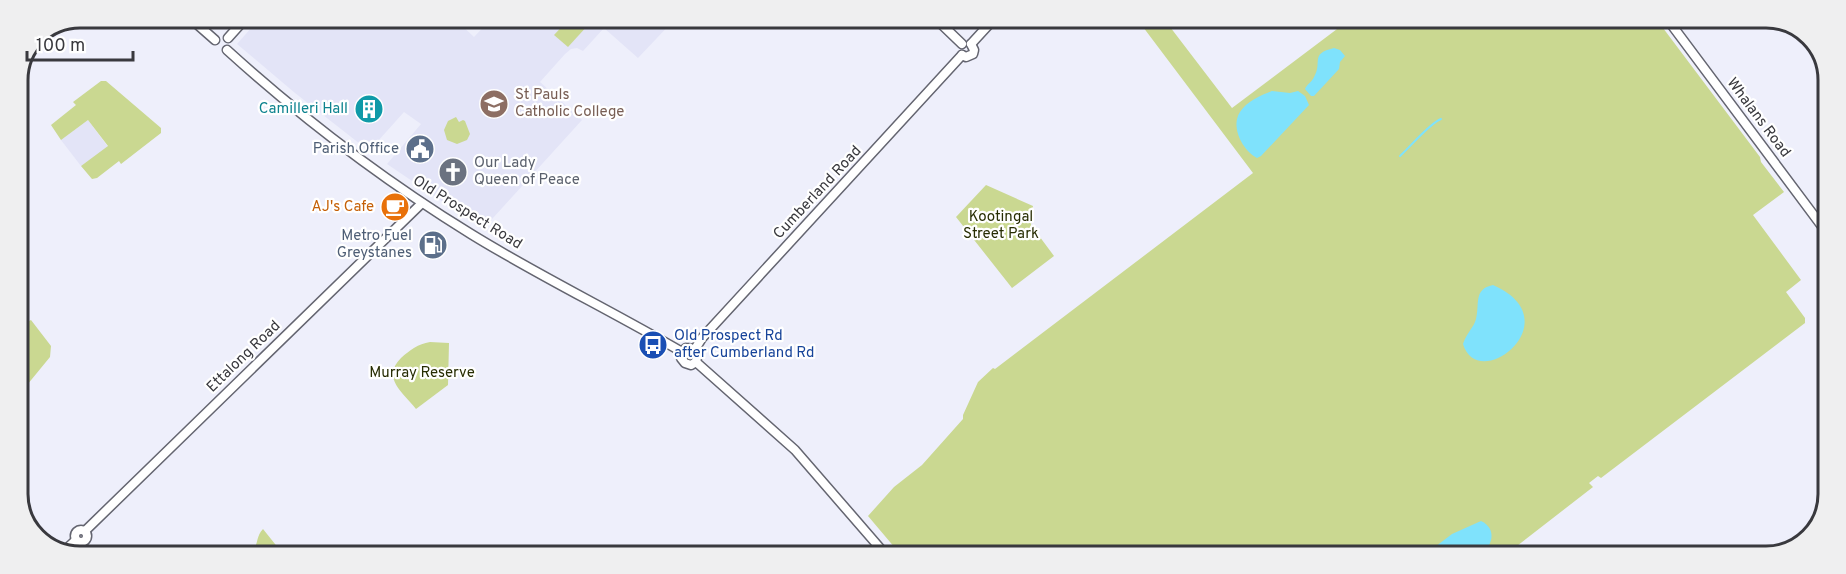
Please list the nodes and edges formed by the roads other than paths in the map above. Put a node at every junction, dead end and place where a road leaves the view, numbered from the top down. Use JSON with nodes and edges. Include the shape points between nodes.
{"nodes":[{"id":1,"x":202,"y":28,"type":"edge"},
{"id":2,"x":237,"y":28,"type":"edge"},
{"id":3,"x":947,"y":28,"type":"edge"},
{"id":4,"x":984,"y":28,"type":"edge"},
{"id":5,"x":1674,"y":28,"type":"edge"},
{"id":6,"x":228,"y":38,"type":"junction"},
{"id":7,"x":216,"y":40,"type":"junction"},
{"id":8,"x":967,"y":44,"type":"junction"},
{"id":9,"x":227,"y":50,"type":"junction"},
{"id":10,"x":962,"y":55,"type":"junction"},
{"id":11,"x":422,"y":203,"type":"junction"},
{"id":12,"x":1817,"y":220,"type":"edge"},
{"id":13,"x":694,"y":349,"type":"junction"},
{"id":14,"x":682,"y":352,"type":"junction"},
{"id":15,"x":696,"y":362,"type":"junction"},
{"id":16,"x":71,"y":545,"type":"edge"},
{"id":17,"x":878,"y":546,"type":"edge"}],
"edges":[{"from":1,"to":7,"type":"street"},
{"from":2,"to":6,"type":"street"},
{"from":3,"to":8,"type":"street"},
{"from":4,"to":8,"type":"street"},
{"from":5,"to":12,"type":"street","name":"Whalans Road"},
{"from":6,"to":7,"type":"street"},
{"from":6,"to":9,"type":"street"},
{"from":7,"to":9,"type":"street","via":[[217,49]]},
{"from":8,"to":10,"type":"street","via":[[959,49]]},
{"from":8,"to":10,"type":"street","via":[[973,54]]},
{"from":9,"to":11,"type":"street","name":"Old Prospect Road"},
{"from":10,"to":13,"type":"street","name":"Cumberland Road"},
{"from":11,"to":14,"type":"street","name":"Old Prospect Road"},
{"from":11,"to":16,"type":"street","name":"Ettalong Road","via":[[85,531],[86,540]]},
{"from":13,"to":14,"type":"street"},
{"from":13,"to":15,"type":"street","via":[[698,353]]},
{"from":14,"to":15,"type":"street","via":[[685,363]]},
{"from":15,"to":17,"type":"street","via":[[795,450]]}]}
